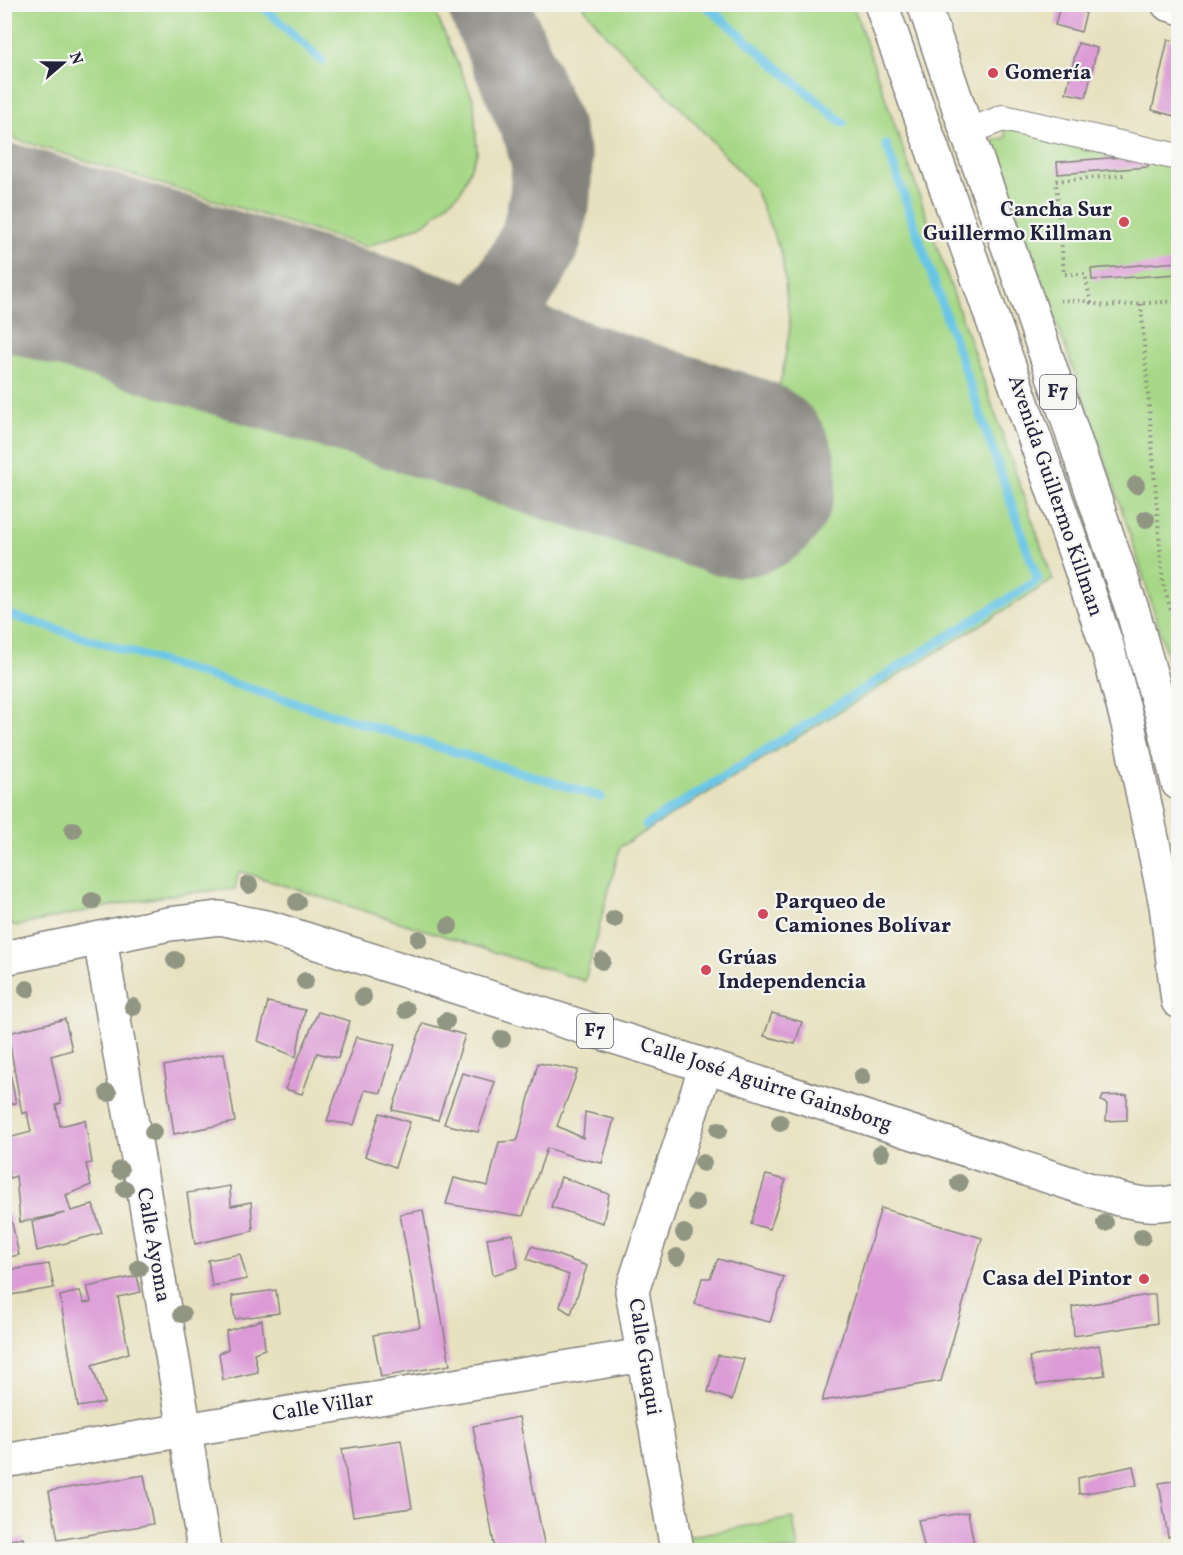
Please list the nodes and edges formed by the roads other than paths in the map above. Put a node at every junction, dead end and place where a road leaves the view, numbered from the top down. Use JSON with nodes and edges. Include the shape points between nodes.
{"nodes":[{"id":1,"x":881,"y":4,"type":"edge"},
{"id":2,"x":924,"y":4,"type":"edge"},
{"id":3,"x":1168,"y":4,"type":"edge"},
{"id":4,"x":1179,"y":7,"type":"edge"},
{"id":5,"x":967,"y":132,"type":"junction"},
{"id":6,"x":1179,"y":157,"type":"edge"},
{"id":7,"x":1179,"y":783,"type":"edge"},
{"id":8,"x":100,"y":939,"type":"junction"},
{"id":9,"x":4,"y":958,"type":"edge"},
{"id":10,"x":1179,"y":1001,"type":"edge"},
{"id":11,"x":706,"y":1066,"type":"junction"},
{"id":12,"x":1179,"y":1201,"type":"edge"},
{"id":13,"x":643,"y":1355,"type":"junction"},
{"id":14,"x":185,"y":1430,"type":"junction"},
{"id":15,"x":4,"y":1461,"type":"edge"},
{"id":16,"x":204,"y":1551,"type":"edge"},
{"id":17,"x":677,"y":1551,"type":"edge"}],
"edges":[{"from":1,"to":10,"type":"main road","name":"Avenida Guillermo Killman","number":"F7","via":[[1107,646],[1148,815]]},
{"from":2,"to":5,"type":"main road","name":"Avenida Guillermo Killman","number":"F7"},
{"from":3,"to":4,"type":"main road"},
{"from":5,"to":6,"type":"street","via":[[1003,118]]},
{"from":5,"to":7,"type":"main road","name":"Avenida Guillermo Killman","number":"F7","via":[[1133,612]]},
{"from":8,"to":9,"type":"main road","name":"Calle José Aguirre Gainsborg","number":"F7"},
{"from":8,"to":11,"type":"main road","name":"Calle José Aguirre Gainsborg","number":"F7","via":[[219,918],[270,928]]},
{"from":8,"to":14,"type":"main road","name":"Calle Ayoma"},
{"from":11,"to":12,"type":"main road","name":"Calle José Aguirre Gainsborg","number":"F7","via":[[1119,1199],[1143,1205]]},
{"from":11,"to":13,"type":"main road","name":"Calle Guaqui","via":[[632,1291]]},
{"from":13,"to":14,"type":"main road","name":"Calle Villar"},
{"from":13,"to":17,"type":"main road","name":"Calle Guaqui"},
{"from":14,"to":15,"type":"main road","name":"Calle Villar"},
{"from":14,"to":16,"type":"main road","name":"Calle Ayoma"}]}
